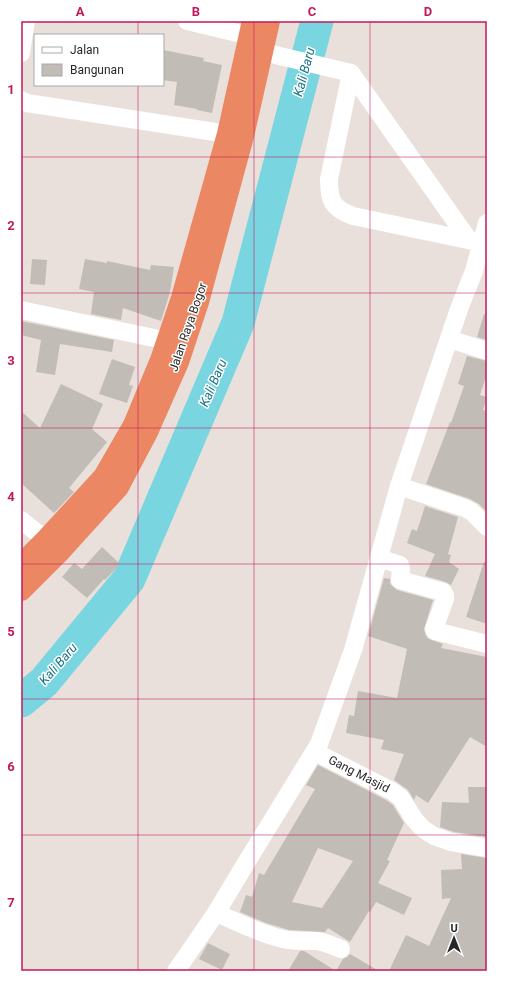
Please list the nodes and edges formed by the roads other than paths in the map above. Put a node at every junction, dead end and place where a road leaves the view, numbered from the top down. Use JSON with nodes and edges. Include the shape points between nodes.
{"nodes":[{"id":1,"x":26,"y":21,"type":"edge"},
{"id":2,"x":187,"y":21,"type":"edge"},
{"id":3,"x":269,"y":21,"type":"edge"},
{"id":4,"x":255,"y":36,"type":"edge"},
{"id":5,"x":21,"y":53,"type":"edge"},
{"id":6,"x":351,"y":73,"type":"junction"},
{"id":7,"x":21,"y":100,"type":"edge"},
{"id":8,"x":228,"y":134,"type":"junction"},
{"id":9,"x":487,"y":223,"type":"edge"},
{"id":10,"x":475,"y":241,"type":"junction"},
{"id":11,"x":21,"y":310,"type":"edge"},
{"id":12,"x":449,"y":339,"type":"junction"},
{"id":13,"x":168,"y":341,"type":"junction"},
{"id":14,"x":487,"y":351,"type":"edge"},
{"id":15,"x":399,"y":486,"type":"junction"},
{"id":16,"x":21,"y":520,"type":"edge"},
{"id":17,"x":487,"y":527,"type":"edge"},
{"id":18,"x":46,"y":540,"type":"junction"},
{"id":19,"x":379,"y":558,"type":"junction"},
{"id":20,"x":21,"y":565,"type":"edge"},
{"id":21,"x":21,"y":590,"type":"edge"},
{"id":22,"x":487,"y":644,"type":"edge"},
{"id":23,"x":315,"y":752,"type":"junction"},
{"id":24,"x":487,"y":848,"type":"edge"},
{"id":25,"x":216,"y":913,"type":"junction"},
{"id":26,"x":341,"y":949,"type":"dead end"},
{"id":27,"x":176,"y":971,"type":"edge"}],
"edges":[{"from":1,"to":5,"type":"street"},
{"from":2,"to":4,"type":"street"},
{"from":3,"to":4,"type":"highway","name":"Jalan Raya Bogor"},
{"from":4,"to":6,"type":"street","via":[[284,57]]},
{"from":4,"to":8,"type":"highway","name":"Jalan Raya Bogor"},
{"from":4,"to":21,"type":"highway","name":"Jalan Raya Bogor","via":[[243,136],[198,302],[178,362],[147,432],[118,487]]},
{"from":6,"to":10,"type":"street"},
{"from":6,"to":10,"type":"street","via":[[329,178],[329,193],[333,204],[340,211],[353,216]]},
{"from":7,"to":8,"type":"street"},
{"from":8,"to":13,"type":"highway","name":"Jalan Raya Bogor"},
{"from":9,"to":10,"type":"street"},
{"from":10,"to":12,"type":"street","via":[[474,271]]},
{"from":11,"to":13,"type":"street"},
{"from":12,"to":14,"type":"street"},
{"from":12,"to":15,"type":"street"},
{"from":13,"to":18,"type":"highway","name":"Jalan Raya Bogor","via":[[134,425],[104,477]]},
{"from":15,"to":17,"type":"street","via":[[465,508]]},
{"from":15,"to":19,"type":"street"},
{"from":16,"to":18,"type":"street"},
{"from":18,"to":20,"type":"highway","name":"Jalan Raya Bogor"},
{"from":19,"to":22,"type":"street","via":[[400,565],[400,580],[443,592],[445,600],[434,629],[436,631]]},
{"from":19,"to":23,"type":"street","via":[[353,650]]},
{"from":23,"to":24,"type":"street","name":"Gang Masjid","via":[[392,791],[401,798],[423,829],[434,836],[451,842]]},
{"from":23,"to":25,"type":"street"},
{"from":25,"to":26,"type":"street","via":[[283,939],[316,941]]},
{"from":25,"to":27,"type":"street"}]}
